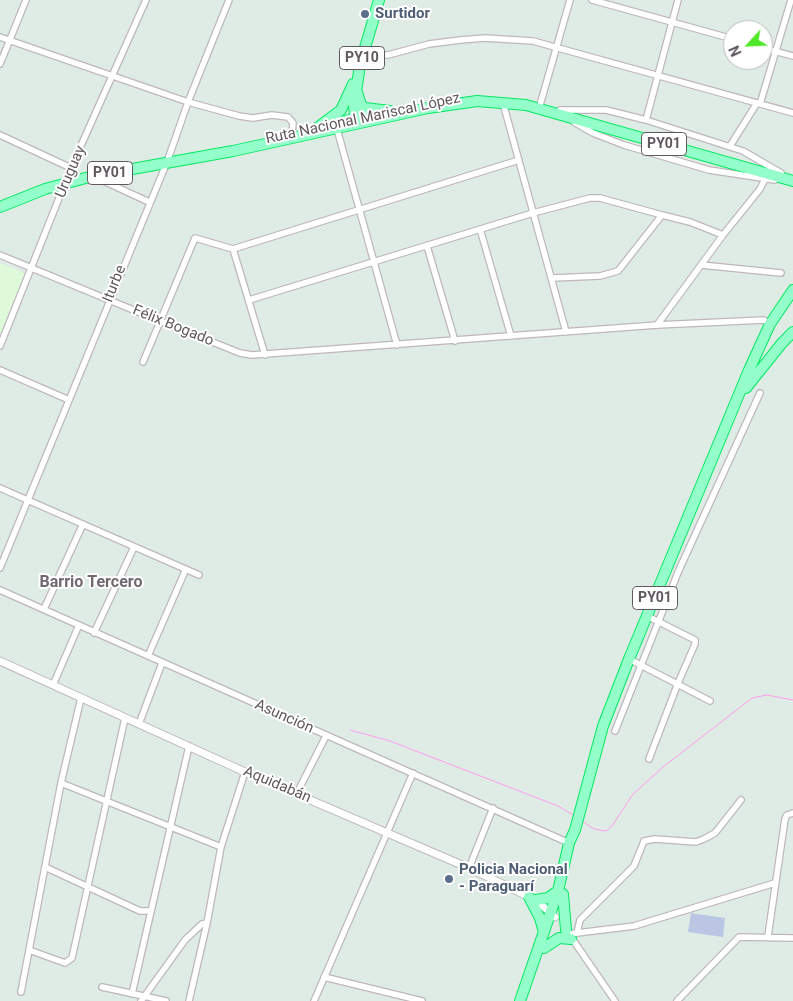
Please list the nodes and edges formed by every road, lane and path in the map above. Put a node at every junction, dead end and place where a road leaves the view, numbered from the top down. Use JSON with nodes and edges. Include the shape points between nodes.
{"nodes":[{"id":1,"x":26,"y":0,"type":"edge"},
{"id":2,"x":146,"y":0,"type":"edge"},
{"id":3,"x":230,"y":0,"type":"edge"},
{"id":4,"x":380,"y":0,"type":"edge"},
{"id":5,"x":570,"y":0,"type":"edge"},
{"id":6,"x":592,"y":0,"type":"edge"},
{"id":7,"x":678,"y":0,"type":"edge"},
{"id":8,"x":792,"y":0,"type":"edge"},
{"id":9,"x":672,"y":22,"type":"junction"},
{"id":10,"x":723,"y":36,"type":"edge"},
{"id":11,"x":0,"y":37,"type":"edge"},
{"id":12,"x":10,"y":40,"type":"junction"},
{"id":13,"x":557,"y":46,"type":"junction"},
{"id":14,"x":773,"y":51,"type":"edge"},
{"id":15,"x":777,"y":52,"type":"junction"},
{"id":16,"x":363,"y":54,"type":"junction"},
{"id":17,"x":793,"y":56,"type":"edge"},
{"id":18,"x":0,"y":64,"type":"edge"},
{"id":19,"x":360,"y":65,"type":"junction"},
{"id":20,"x":114,"y":75,"type":"junction"},
{"id":21,"x":658,"y":75,"type":"junction"},
{"id":22,"x":356,"y":86,"type":"junction"},
{"id":23,"x":188,"y":102,"type":"junction"},
{"id":24,"x":503,"y":102,"type":"junction"},
{"id":25,"x":758,"y":103,"type":"junction"},
{"id":26,"x":540,"y":105,"type":"junction"},
{"id":27,"x":599,"y":110,"type":"junction"},
{"id":28,"x":390,"y":111,"type":"junction"},
{"id":29,"x":559,"y":112,"type":"junction"},
{"id":30,"x":793,"y":113,"type":"edge"},
{"id":31,"x":355,"y":118,"type":"junction"},
{"id":32,"x":646,"y":120,"type":"junction"},
{"id":33,"x":373,"y":121,"type":"junction"},
{"id":34,"x":589,"y":121,"type":"junction"},
{"id":35,"x":317,"y":128,"type":"junction"},
{"id":36,"x":333,"y":130,"type":"junction"},
{"id":37,"x":292,"y":133,"type":"junction"},
{"id":38,"x":593,"y":133,"type":"junction"},
{"id":39,"x":0,"y":135,"type":"edge"},
{"id":40,"x":730,"y":146,"type":"junction"},
{"id":41,"x":223,"y":152,"type":"junction"},
{"id":42,"x":519,"y":160,"type":"junction"},
{"id":43,"x":167,"y":162,"type":"junction"},
{"id":44,"x":749,"y":166,"type":"junction"},
{"id":45,"x":71,"y":168,"type":"junction"},
{"id":46,"x":93,"y":176,"type":"junction"},
{"id":47,"x":765,"y":178,"type":"junction"},
{"id":48,"x":793,"y":179,"type":"edge"},
{"id":49,"x":65,"y":184,"type":"junction"},
{"id":50,"x":149,"y":202,"type":"junction"},
{"id":51,"x":0,"y":207,"type":"edge"},
{"id":52,"x":359,"y":208,"type":"junction"},
{"id":53,"x":533,"y":213,"type":"junction"},
{"id":54,"x":662,"y":216,"type":"junction"},
{"id":55,"x":480,"y":229,"type":"junction"},
{"id":56,"x":723,"y":235,"type":"junction"},
{"id":57,"x":426,"y":246,"type":"junction"},
{"id":58,"x":233,"y":249,"type":"junction"},
{"id":59,"x":0,"y":255,"type":"edge"},
{"id":60,"x":374,"y":262,"type":"junction"},
{"id":61,"x":701,"y":265,"type":"junction"},
{"id":62,"x":32,"y":267,"type":"junction"},
{"id":63,"x":781,"y":273,"type":"dead end"},
{"id":64,"x":552,"y":278,"type":"junction"},
{"id":65,"x":793,"y":290,"type":"edge"},
{"id":66,"x":109,"y":300,"type":"junction"},
{"id":67,"x":250,"y":300,"type":"junction"},
{"id":68,"x":160,"y":321,"type":"junction"},
{"id":69,"x":770,"y":324,"type":"junction"},
{"id":70,"x":657,"y":326,"type":"junction"},
{"id":71,"x":566,"y":332,"type":"junction"},
{"id":72,"x":793,"y":332,"type":"edge"},
{"id":73,"x":511,"y":336,"type":"junction"},
{"id":74,"x":455,"y":341,"type":"junction"},
{"id":75,"x":397,"y":345,"type":"junction"},
{"id":76,"x":0,"y":346,"type":"edge"},
{"id":77,"x":265,"y":355,"type":"junction"},
{"id":78,"x":142,"y":362,"type":"dead end"},
{"id":79,"x":0,"y":370,"type":"edge"},
{"id":80,"x":760,"y":392,"type":"dead end"},
{"id":81,"x":740,"y":396,"type":"junction"},
{"id":82,"x":69,"y":400,"type":"junction"},
{"id":83,"x":0,"y":488,"type":"edge"},
{"id":84,"x":28,"y":500,"type":"junction"},
{"id":85,"x":83,"y":524,"type":"junction"},
{"id":86,"x":134,"y":547,"type":"junction"},
{"id":87,"x":0,"y":568,"type":"edge"},
{"id":88,"x":186,"y":569,"type":"junction"},
{"id":89,"x":199,"y":576,"type":"dead end"},
{"id":90,"x":0,"y":590,"type":"edge"},
{"id":91,"x":44,"y":609,"type":"junction"},
{"id":92,"x":647,"y":616,"type":"junction"},
{"id":93,"x":658,"y":622,"type":"junction"},
{"id":94,"x":79,"y":625,"type":"junction"},
{"id":95,"x":94,"y":633,"type":"junction"},
{"id":96,"x":148,"y":656,"type":"junction"},
{"id":97,"x":629,"y":659,"type":"junction"},
{"id":98,"x":0,"y":661,"type":"edge"},
{"id":99,"x":162,"y":664,"type":"junction"},
{"id":100,"x":641,"y":665,"type":"junction"},
{"id":101,"x":678,"y":683,"type":"junction"},
{"id":102,"x":53,"y":685,"type":"junction"},
{"id":103,"x":81,"y":698,"type":"junction"},
{"id":104,"x":710,"y":701,"type":"dead end"},
{"id":105,"x":609,"y":710,"type":"junction"},
{"id":106,"x":622,"y":715,"type":"junction"},
{"id":107,"x":125,"y":718,"type":"junction"},
{"id":108,"x":139,"y":724,"type":"junction"},
{"id":109,"x":615,"y":732,"type":"dead end"},
{"id":110,"x":326,"y":736,"type":"junction"},
{"id":111,"x":189,"y":746,"type":"junction"},
{"id":112,"x":650,"y":759,"type":"dead end"},
{"id":113,"x":245,"y":772,"type":"junction"},
{"id":114,"x":413,"y":773,"type":"junction"},
{"id":115,"x":62,"y":783,"type":"junction"},
{"id":116,"x":297,"y":793,"type":"junction"},
{"id":117,"x":741,"y":800,"type":"dead end"},
{"id":118,"x":107,"y":802,"type":"junction"},
{"id":119,"x":493,"y":808,"type":"junction"},
{"id":120,"x":793,"y":813,"type":"edge"},
{"id":121,"x":170,"y":827,"type":"junction"},
{"id":122,"x":575,"y":830,"type":"junction"},
{"id":123,"x":387,"y":833,"type":"junction"},
{"id":124,"x":569,"y":842,"type":"junction"},
{"id":125,"x":221,"y":848,"type":"junction"},
{"id":126,"x":45,"y":867,"type":"junction"},
{"id":127,"x":469,"y":868,"type":"junction"},
{"id":128,"x":775,"y":883,"type":"junction"},
{"id":129,"x":88,"y":886,"type":"junction"},
{"id":130,"x":561,"y":893,"type":"junction"},
{"id":131,"x":532,"y":898,"type":"junction"},
{"id":132,"x":151,"y":911,"type":"junction"},
{"id":133,"x":553,"y":914,"type":"junction"},
{"id":134,"x":207,"y":923,"type":"junction"},
{"id":135,"x":544,"y":932,"type":"junction"},
{"id":136,"x":571,"y":934,"type":"junction"},
{"id":137,"x":768,"y":936,"type":"junction"},
{"id":138,"x":793,"y":938,"type":"edge"},
{"id":139,"x":544,"y":948,"type":"junction"},
{"id":140,"x":29,"y":950,"type":"junction"},
{"id":141,"x":324,"y":977,"type":"junction"},
{"id":142,"x":102,"y":987,"type":"dead end"},
{"id":143,"x":21,"y":992,"type":"dead end"},
{"id":144,"x":132,"y":994,"type":"junction"},
{"id":145,"x":143,"y":999,"type":"edge"},
{"id":146,"x":166,"y":1001,"type":"edge"},
{"id":147,"x":189,"y":1001,"type":"edge"},
{"id":148,"x":314,"y":1001,"type":"edge"},
{"id":149,"x":422,"y":1001,"type":"edge"},
{"id":150,"x":520,"y":1001,"type":"edge"},
{"id":151,"x":524,"y":1001,"type":"edge"},
{"id":152,"x":615,"y":1001,"type":"edge"},
{"id":153,"x":678,"y":1001,"type":"edge"}],
"edges":[{"from":1,"to":12,"type":"street"},
{"from":2,"to":20,"type":"street","name":"Uruguay"},
{"from":3,"to":23,"type":"street","name":"Iturbe"},
{"from":4,"to":16,"type":"highway","number":"PY10"},
{"from":5,"to":13,"type":"street"},
{"from":6,"to":9,"type":"street"},
{"from":7,"to":9,"type":"street"},
{"from":8,"to":15,"type":"street"},
{"from":9,"to":10,"type":"street"},
{"from":9,"to":21,"type":"street"},
{"from":11,"to":12,"type":"street"},
{"from":12,"to":18,"type":"street"},
{"from":12,"to":20,"type":"street"},
{"from":13,"to":16,"type":"street","via":[[485,38],[429,44],[388,55]]},
{"from":13,"to":21,"type":"street"},
{"from":13,"to":26,"type":"street"},
{"from":14,"to":15,"type":"street"},
{"from":15,"to":17,"type":"street"},
{"from":15,"to":25,"type":"street"},
{"from":16,"to":19,"type":"highway","number":"PY10"},
{"from":19,"to":22,"type":"highway","number":"PY10"},
{"from":19,"to":35,"type":"highway","via":[[344,105]]},
{"from":20,"to":23,"type":"street"},
{"from":20,"to":45,"type":"street","name":"Uruguay"},
{"from":21,"to":25,"type":"street"},
{"from":21,"to":32,"type":"street"},
{"from":22,"to":28,"type":"highway","via":[[362,106]]},
{"from":22,"to":31,"type":"highway","number":"PY10"},
{"from":23,"to":37,"type":"street","via":[[246,117],[288,117],[293,123]]},
{"from":23,"to":43,"type":"street","name":"Iturbe"},
{"from":24,"to":29,"type":"highway","name":"Ruta Nacional Mariscal López","number":"PY01"},
{"from":24,"to":33,"type":"highway","name":"Ruta Nacional Mariscal López","number":"PY01","via":[[477,101],[435,106]]},
{"from":24,"to":42,"type":"street"},
{"from":25,"to":30,"type":"street"},
{"from":25,"to":40,"type":"street"},
{"from":26,"to":28,"type":"highway","name":"Ruta Nacional Mariscal López","number":"PY01","via":[[478,95]]},
{"from":26,"to":29,"type":"highway","name":"Ruta Nacional Mariscal López","number":"PY01"},
{"from":27,"to":29,"type":"street"},
{"from":27,"to":32,"type":"street"},
{"from":27,"to":34,"type":"street"},
{"from":28,"to":31,"type":"highway","name":"Ruta Nacional Mariscal López","number":"PY01"},
{"from":29,"to":34,"type":"highway","name":"Ruta Nacional Mariscal López","number":"PY01"},
{"from":29,"to":38,"type":"street"},
{"from":31,"to":33,"type":"highway"},
{"from":31,"to":35,"type":"highway","name":"Ruta Nacional Mariscal López","number":"PY01"},
{"from":31,"to":36,"type":"highway"},
{"from":32,"to":40,"type":"street"},
{"from":33,"to":36,"type":"highway","name":"Ruta Nacional Mariscal López","number":"PY01"},
{"from":34,"to":38,"type":"street"},
{"from":34,"to":44,"type":"highway","name":"Ruta Nacional Mariscal López","number":"PY01"},
{"from":35,"to":37,"type":"highway","name":"Ruta Nacional Mariscal López","number":"PY01"},
{"from":36,"to":41,"type":"highway","name":"Ruta Nacional Mariscal López","number":"PY01"},
{"from":36,"to":52,"type":"street"},
{"from":37,"to":41,"type":"highway","name":"Ruta Nacional Mariscal López","number":"PY01"},
{"from":38,"to":44,"type":"street","via":[[708,170]]},
{"from":39,"to":45,"type":"street"},
{"from":40,"to":44,"type":"street"},
{"from":41,"to":43,"type":"highway","name":"Ruta Nacional Mariscal López","number":"PY01"},
{"from":42,"to":52,"type":"street"},
{"from":42,"to":53,"type":"street"},
{"from":43,"to":46,"type":"highway","name":"Ruta Nacional Mariscal López","number":"PY01"},
{"from":43,"to":50,"type":"street","name":"Iturbe"},
{"from":44,"to":47,"type":"street"},
{"from":44,"to":48,"type":"highway","name":"Ruta Nacional Mariscal López","number":"PY01"},
{"from":44,"to":48,"type":"highway","name":"Ruta Nacional Mariscal López","number":"PY01"},
{"from":45,"to":49,"type":"street","name":"Uruguay"},
{"from":46,"to":49,"type":"highway","name":"Ruta Nacional Mariscal López","number":"PY01"},
{"from":46,"to":50,"type":"street"},
{"from":47,"to":48,"type":"street"},
{"from":47,"to":56,"type":"street"},
{"from":49,"to":51,"type":"highway","name":"Ruta Nacional Mariscal López","number":"PY01"},
{"from":49,"to":62,"type":"street","name":"Uruguay"},
{"from":50,"to":66,"type":"street","name":"Iturbe"},
{"from":52,"to":58,"type":"street"},
{"from":52,"to":60,"type":"street"},
{"from":53,"to":54,"type":"street","via":[[600,198]]},
{"from":53,"to":55,"type":"street"},
{"from":53,"to":64,"type":"street"},
{"from":54,"to":56,"type":"street","via":[[690,222]]},
{"from":54,"to":64,"type":"street","via":[[618,271],[605,275]]},
{"from":55,"to":57,"type":"street"},
{"from":55,"to":73,"type":"street"},
{"from":56,"to":61,"type":"street"},
{"from":57,"to":60,"type":"street"},
{"from":57,"to":74,"type":"street"},
{"from":58,"to":67,"type":"street"},
{"from":58,"to":68,"type":"street","via":[[196,238]]},
{"from":59,"to":62,"type":"street","name":"Félix Bogado"},
{"from":60,"to":67,"type":"street"},
{"from":60,"to":75,"type":"street"},
{"from":61,"to":63,"type":"street"},
{"from":61,"to":70,"type":"street"},
{"from":62,"to":66,"type":"street","name":"Félix Bogado"},
{"from":62,"to":76,"type":"street","name":"Uruguay"},
{"from":64,"to":71,"type":"street"},
{"from":65,"to":69,"type":"highway","number":"PY01"},
{"from":66,"to":68,"type":"street","name":"Félix Bogado"},
{"from":66,"to":82,"type":"street","name":"Iturbe"},
{"from":67,"to":77,"type":"street"},
{"from":68,"to":77,"type":"street","name":"Félix Bogado","via":[[240,353]]},
{"from":68,"to":78,"type":"street"},
{"from":69,"to":70,"type":"street","name":"Félix Bogado","via":[[764,320]]},
{"from":69,"to":81,"type":"highway","number":"PY01"},
{"from":70,"to":71,"type":"street","name":"Félix Bogado"},
{"from":71,"to":73,"type":"street","name":"Félix Bogado"},
{"from":72,"to":81,"type":"highway","number":"PY01"},
{"from":73,"to":74,"type":"street","name":"Félix Bogado"},
{"from":74,"to":75,"type":"street","name":"Félix Bogado"},
{"from":75,"to":77,"type":"street","name":"Félix Bogado"},
{"from":79,"to":82,"type":"street"},
{"from":80,"to":93,"type":"street"},
{"from":81,"to":92,"type":"highway","number":"PY01"},
{"from":82,"to":84,"type":"street","name":"Iturbe"},
{"from":83,"to":84,"type":"street"},
{"from":84,"to":85,"type":"street"},
{"from":84,"to":87,"type":"street","name":"Iturbe"},
{"from":85,"to":86,"type":"street"},
{"from":85,"to":91,"type":"street"},
{"from":86,"to":88,"type":"street"},
{"from":86,"to":95,"type":"street"},
{"from":88,"to":89,"type":"street"},
{"from":88,"to":96,"type":"street"},
{"from":90,"to":91,"type":"street","name":"Asunción"},
{"from":91,"to":94,"type":"street","name":"Asunción"},
{"from":92,"to":93,"type":"street"},
{"from":92,"to":97,"type":"highway","number":"PY01"},
{"from":93,"to":100,"type":"street"},
{"from":93,"to":101,"type":"street","via":[[695,640]]},
{"from":94,"to":95,"type":"street","name":"Asunción"},
{"from":94,"to":102,"type":"street"},
{"from":95,"to":96,"type":"street","name":"Asunción"},
{"from":96,"to":99,"type":"street","name":"Asunción"},
{"from":97,"to":100,"type":"street"},
{"from":97,"to":105,"type":"highway","number":"PY01"},
{"from":98,"to":102,"type":"street","name":"Aquidabán"},
{"from":99,"to":108,"type":"street"},
{"from":99,"to":110,"type":"street","name":"Asunción"},
{"from":100,"to":101,"type":"street"},
{"from":100,"to":106,"type":"street"},
{"from":101,"to":104,"type":"street"},
{"from":101,"to":112,"type":"street"},
{"from":102,"to":103,"type":"street","name":"Aquidabán"},
{"from":103,"to":107,"type":"street","name":"Aquidabán"},
{"from":103,"to":115,"type":"street"},
{"from":105,"to":106,"type":"street"},
{"from":105,"to":122,"type":"highway","number":"PY01"},
{"from":106,"to":109,"type":"street"},
{"from":107,"to":108,"type":"street","name":"Aquidabán"},
{"from":107,"to":118,"type":"street"},
{"from":108,"to":111,"type":"street","name":"Aquidabán"},
{"from":110,"to":114,"type":"street","name":"Asunción"},
{"from":110,"to":116,"type":"street"},
{"from":111,"to":113,"type":"street","name":"Aquidabán"},
{"from":111,"to":121,"type":"street"},
{"from":113,"to":116,"type":"street","name":"Aquidabán"},
{"from":113,"to":125,"type":"street"},
{"from":114,"to":119,"type":"street","name":"Asunción"},
{"from":114,"to":123,"type":"street"},
{"from":115,"to":118,"type":"street"},
{"from":115,"to":126,"type":"street"},
{"from":116,"to":123,"type":"street","name":"Aquidabán"},
{"from":117,"to":136,"type":"street","via":[[715,832],[704,839],[681,843],[655,839],[644,842],[634,866],[580,920]]},
{"from":118,"to":121,"type":"street"},
{"from":118,"to":129,"type":"street"},
{"from":119,"to":124,"type":"street","name":"Asunción"},
{"from":119,"to":127,"type":"street"},
{"from":120,"to":128,"type":"street","via":[[785,819]]},
{"from":121,"to":125,"type":"street"},
{"from":121,"to":132,"type":"street"},
{"from":122,"to":124,"type":"highway","number":"PY01"},
{"from":122,"to":130,"type":"highway","number":"PY01","via":[[575,846]]},
{"from":123,"to":127,"type":"street","name":"Aquidabán"},
{"from":123,"to":141,"type":"street"},
{"from":124,"to":130,"type":"highway","number":"PY01"},
{"from":125,"to":134,"type":"street"},
{"from":126,"to":129,"type":"street"},
{"from":126,"to":140,"type":"street"},
{"from":127,"to":131,"type":"street","name":"Aquidabán"},
{"from":128,"to":136,"type":"street","via":[[634,926]]},
{"from":128,"to":137,"type":"street"},
{"from":129,"to":132,"type":"street","via":[[140,910]]},
{"from":129,"to":140,"type":"street","via":[[70,960],[65,963]]},
{"from":130,"to":131,"type":"highway","via":[[548,898]]},
{"from":130,"to":133,"type":"highway","number":"PY01"},
{"from":130,"to":136,"type":"highway"},
{"from":131,"to":133,"type":"street","name":"Aquidabán"},
{"from":131,"to":135,"type":"highway"},
{"from":132,"to":144,"type":"street"},
{"from":133,"to":135,"type":"highway","number":"PY01"},
{"from":133,"to":136,"type":"street"},
{"from":133,"to":139,"type":"highway","number":"PY01"},
{"from":134,"to":145,"type":"street","via":[[185,940]]},
{"from":134,"to":147,"type":"street"},
{"from":135,"to":150,"type":"highway","number":"PY01"},
{"from":136,"to":139,"type":"highway"},
{"from":136,"to":152,"type":"street"},
{"from":137,"to":138,"type":"street"},
{"from":137,"to":153,"type":"street","via":[[739,936],[733,940]]},
{"from":139,"to":151,"type":"highway","number":"PY01"},
{"from":140,"to":143,"type":"street"},
{"from":141,"to":148,"type":"street"},
{"from":141,"to":149,"type":"street"},
{"from":142,"to":144,"type":"street"},
{"from":144,"to":145,"type":"street"},
{"from":145,"to":146,"type":"street"}]}
